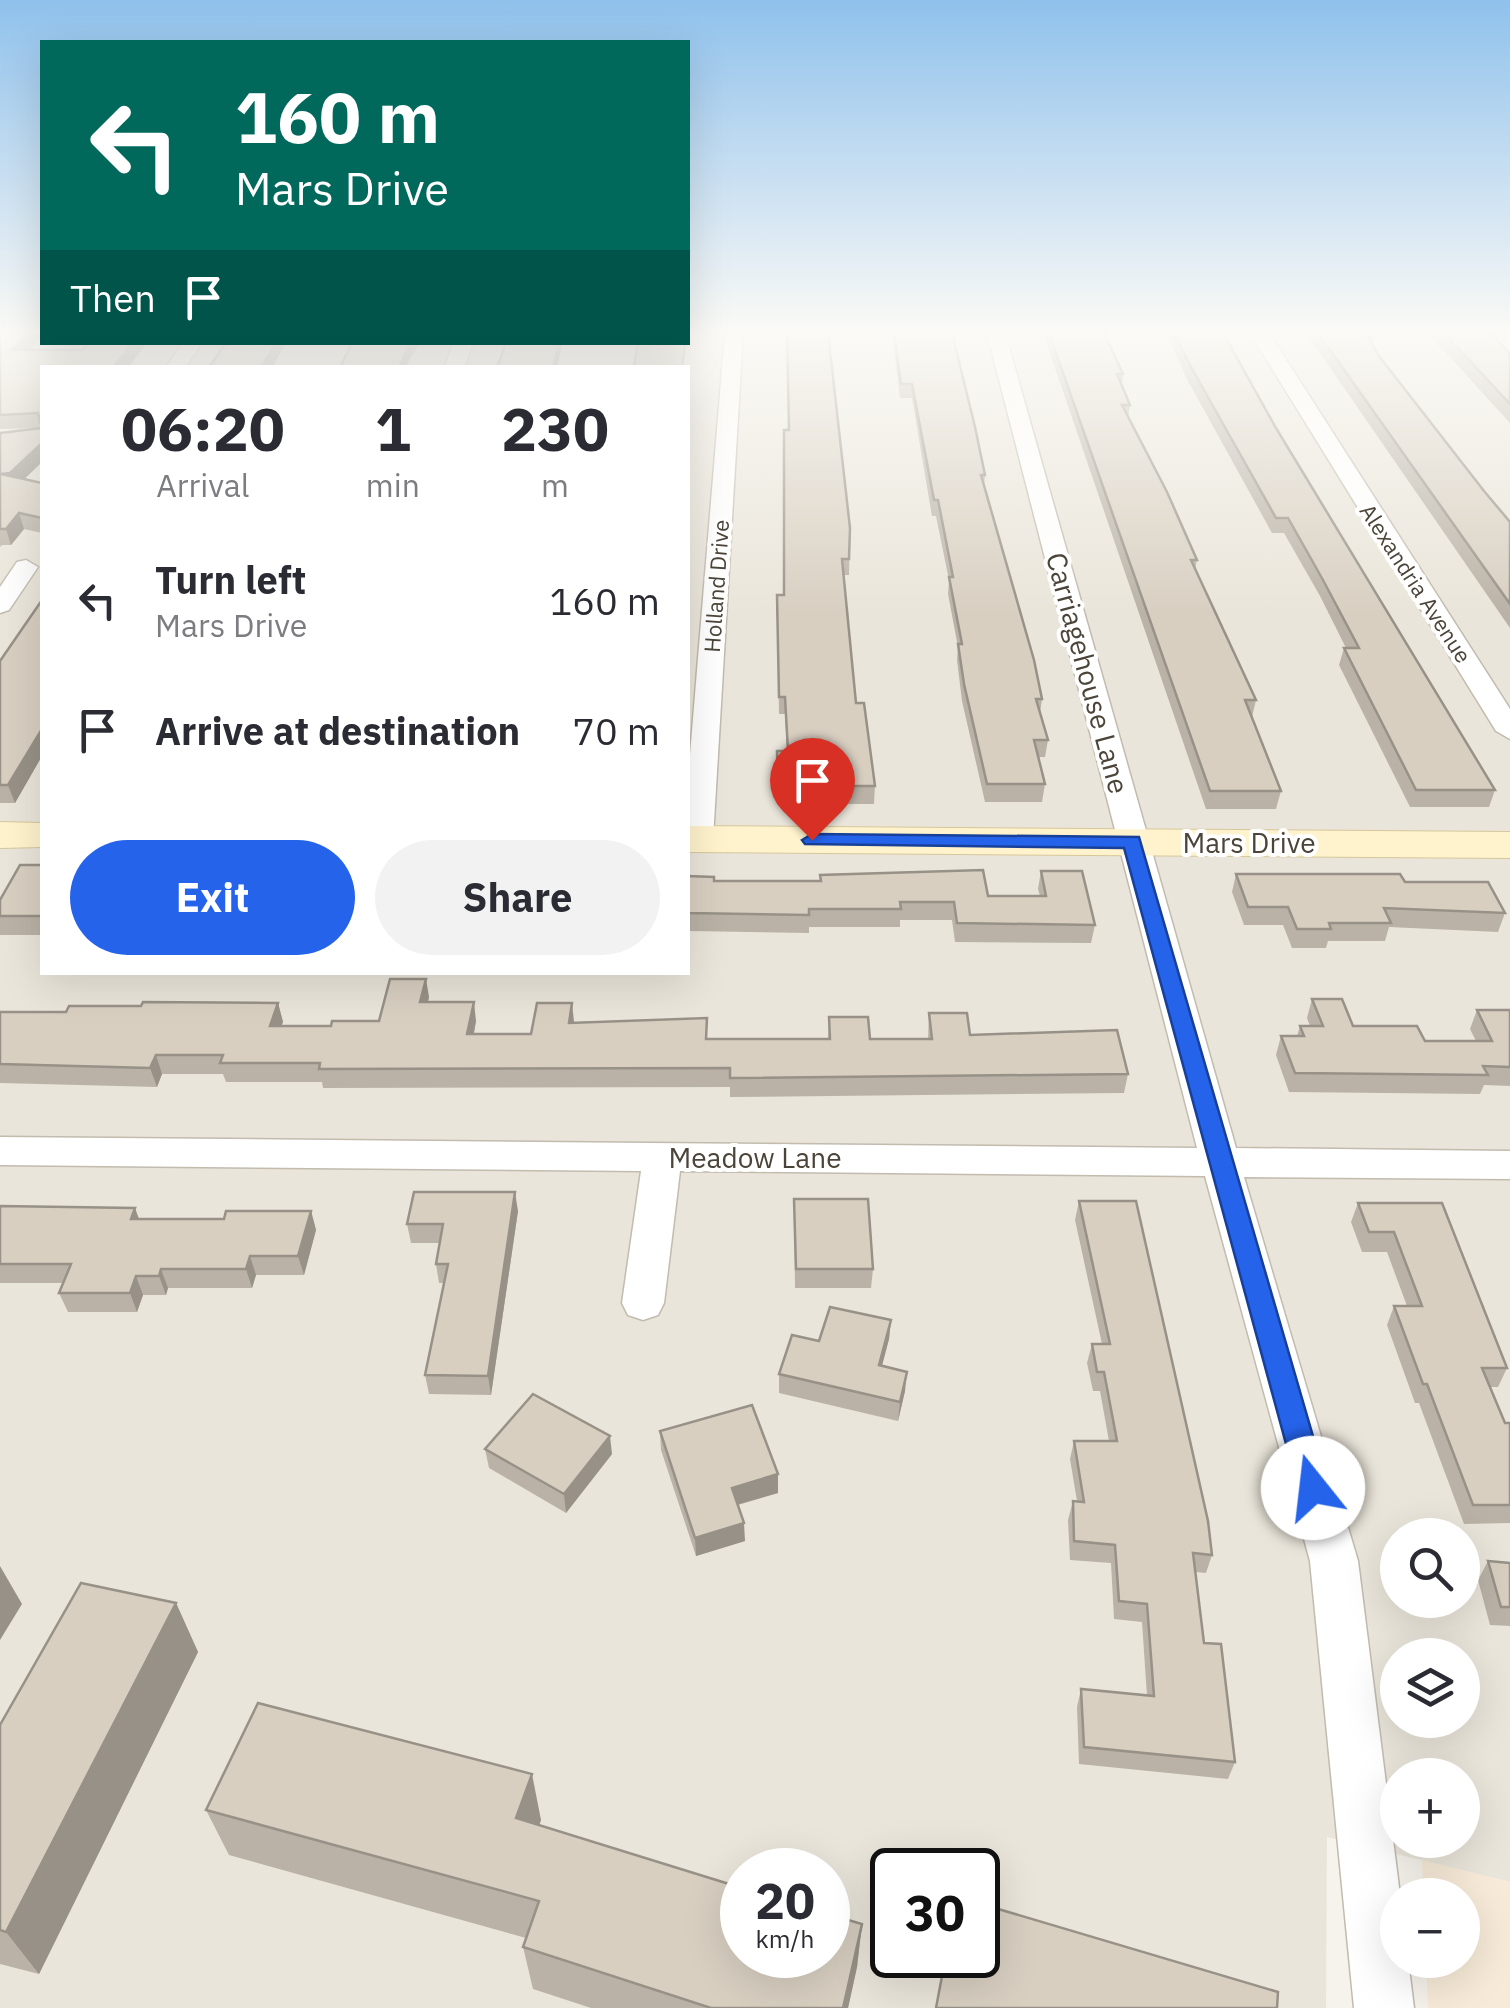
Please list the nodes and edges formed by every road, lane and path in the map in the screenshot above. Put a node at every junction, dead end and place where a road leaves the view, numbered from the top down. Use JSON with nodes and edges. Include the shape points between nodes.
{"nodes":[{"id":1,"x":726,"y":427,"type":"edge"},
{"id":2,"x":1021,"y":427,"type":"edge"},
{"id":3,"x":1318,"y":427,"type":"edge"},
{"id":4,"x":13,"y":567,"type":"edge"},
{"id":5,"x":0,"y":604,"type":"edge"},
{"id":6,"x":1510,"y":731,"type":"edge"},
{"id":7,"x":0,"y":835,"type":"edge"},
{"id":8,"x":40,"y":835,"type":"edge"},
{"id":9,"x":693,"y":839,"type":"edge"},
{"id":10,"x":1132,"y":842,"type":"junction"},
{"id":11,"x":1510,"y":845,"type":"edge"},
{"id":12,"x":0,"y":1151,"type":"edge"},
{"id":13,"x":662,"y":1156,"type":"junction"},
{"id":14,"x":1220,"y":1161,"type":"junction"},
{"id":15,"x":1510,"y":1165,"type":"edge"},
{"id":16,"x":643,"y":1303,"type":"dead end"},
{"id":17,"x":1384,"y":2008,"type":"edge"}],
"edges":[{"from":1,"to":9,"type":"street","name":"Holland Drive"},
{"from":2,"to":10,"type":"street","name":"Carriagehouse Lane"},
{"from":3,"to":6,"type":"street","name":"Alexandria Avenue"},
{"from":4,"to":5,"type":"street"},
{"from":7,"to":8,"type":"street"},
{"from":9,"to":10,"type":"street","name":"Mars Drive"},
{"from":10,"to":11,"type":"street","name":"Mars Drive"},
{"from":10,"to":14,"type":"street","name":"Carriagehouse Lane"},
{"from":12,"to":13,"type":"street","name":"Meadow Lane"},
{"from":13,"to":14,"type":"street","name":"Meadow Lane"},
{"from":13,"to":16,"type":"street"},
{"from":14,"to":15,"type":"street","name":"Meadow Lane"},
{"from":14,"to":17,"type":"street","name":"Carriagehouse Lane","via":[[1334,1561]]}]}
